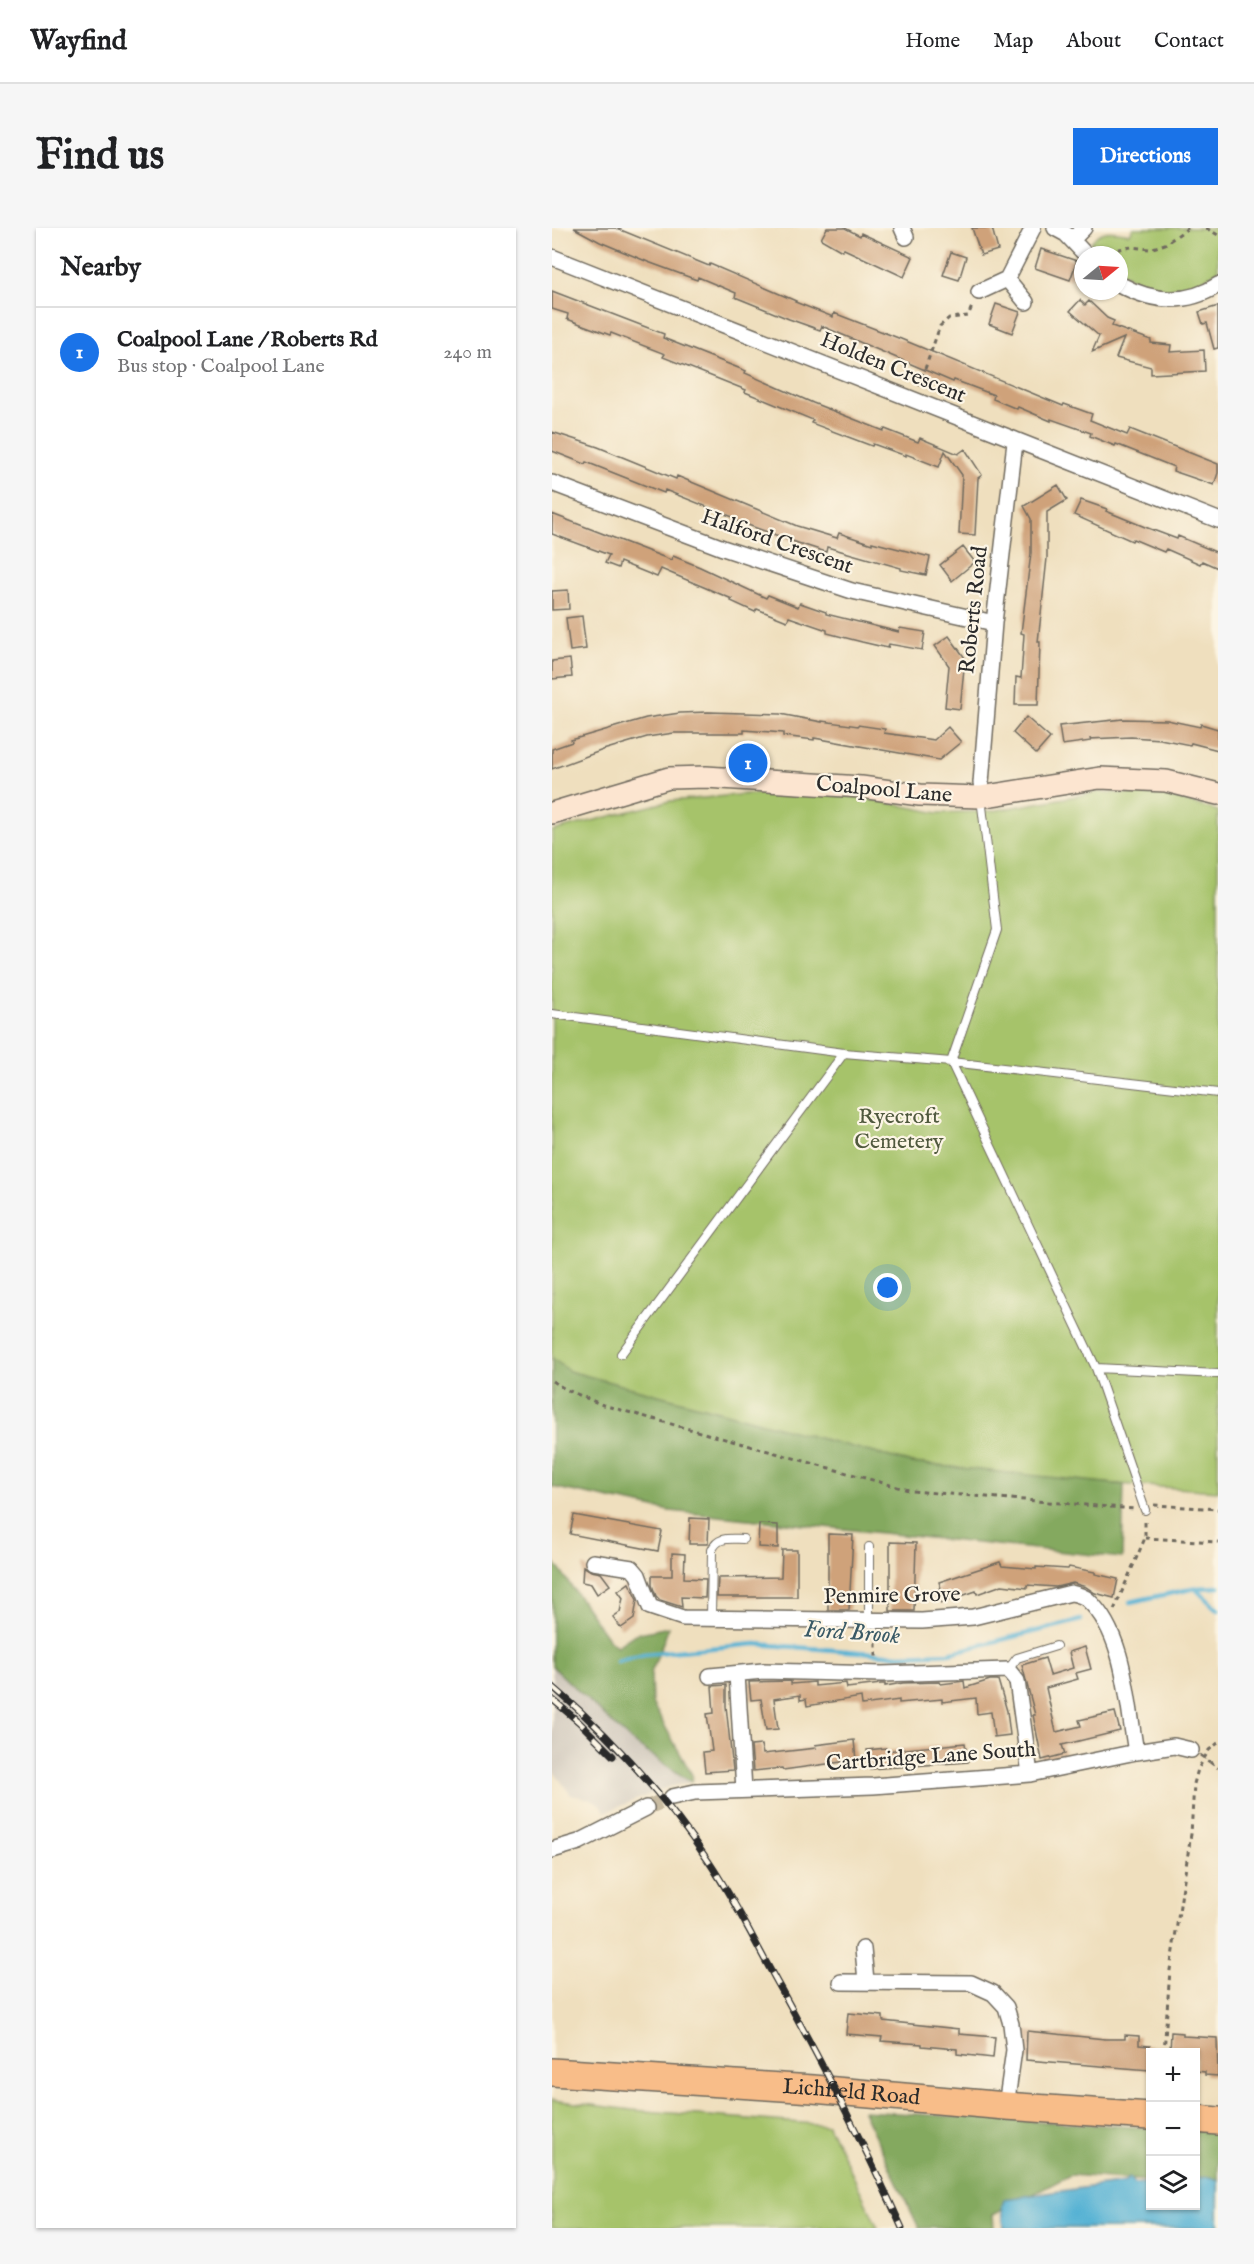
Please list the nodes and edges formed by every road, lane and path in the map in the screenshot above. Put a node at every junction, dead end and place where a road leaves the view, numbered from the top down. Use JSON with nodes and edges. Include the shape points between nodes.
{"nodes":[{"id":1,"x":1033,"y":228,"type":"edge"},
{"id":2,"x":1055,"y":228,"type":"edge"},
{"id":3,"x":1084,"y":228,"type":"edge"},
{"id":4,"x":1188,"y":228,"type":"edge"},
{"id":5,"x":1206,"y":228,"type":"edge"},
{"id":6,"x":1218,"y":235,"type":"edge"},
{"id":7,"x":1072,"y":240,"type":"junction"},
{"id":8,"x":1078,"y":246,"type":"edge"},
{"id":9,"x":1128,"y":247,"type":"edge"},
{"id":10,"x":553,"y":257,"type":"edge"},
{"id":11,"x":1007,"y":279,"type":"junction"},
{"id":12,"x":1218,"y":285,"type":"edge"},
{"id":13,"x":1128,"y":289,"type":"edge"},
{"id":14,"x":979,"y":292,"type":"joint"},
{"id":15,"x":1026,"y":302,"type":"dead end"},
{"id":16,"x":914,"y":400,"type":"junction"},
{"id":17,"x":1015,"y":442,"type":"junction"},
{"id":18,"x":552,"y":483,"type":"edge"},
{"id":19,"x":1218,"y":520,"type":"edge"},
{"id":20,"x":994,"y":623,"type":"junction"},
{"id":21,"x":980,"y":790,"type":"junction"},
{"id":22,"x":1218,"y":794,"type":"edge"},
{"id":23,"x":552,"y":813,"type":"edge"},
{"id":24,"x":552,"y":1014,"type":"edge"},
{"id":25,"x":844,"y":1053,"type":"junction"},
{"id":26,"x":951,"y":1062,"type":"junction"},
{"id":27,"x":1218,"y":1093,"type":"edge"},
{"id":28,"x":621,"y":1354,"type":"dead end"},
{"id":29,"x":1096,"y":1368,"type":"junction"},
{"id":30,"x":1218,"y":1374,"type":"edge"},
{"id":31,"x":552,"y":1381,"type":"edge"},
{"id":32,"x":1218,"y":1509,"type":"edge"},
{"id":33,"x":1145,"y":1510,"type":"junction"},
{"id":34,"x":1145,"y":1538,"type":"junction"},
{"id":35,"x":743,"y":1539,"type":"dead end"},
{"id":36,"x":1218,"y":1542,"type":"edge"},
{"id":37,"x":869,"y":1547,"type":"dead end"},
{"id":38,"x":593,"y":1562,"type":"dead end"},
{"id":39,"x":711,"y":1618,"type":"junction"},
{"id":40,"x":1108,"y":1624,"type":"junction"},
{"id":41,"x":872,"y":1625,"type":"junction"},
{"id":42,"x":1056,"y":1646,"type":"dead end"},
{"id":43,"x":876,"y":1664,"type":"dead end"},
{"id":44,"x":1008,"y":1670,"type":"junction"},
{"id":45,"x":737,"y":1674,"type":"junction"},
{"id":46,"x":710,"y":1676,"type":"dead end"},
{"id":47,"x":1218,"y":1743,"type":"edge"},
{"id":48,"x":1136,"y":1752,"type":"junction"},
{"id":49,"x":1196,"y":1753,"type":"joint"},
{"id":50,"x":1218,"y":1768,"type":"edge"},
{"id":51,"x":1030,"y":1774,"type":"junction"},
{"id":52,"x":744,"y":1790,"type":"junction"},
{"id":53,"x":672,"y":1797,"type":"tunnel mouth"},
{"id":54,"x":646,"y":1808,"type":"tunnel mouth"},
{"id":55,"x":552,"y":1850,"type":"edge"},
{"id":56,"x":863,"y":1949,"type":"dead end"},
{"id":57,"x":866,"y":1981,"type":"junction"},
{"id":58,"x":841,"y":1982,"type":"dead end"},
{"id":59,"x":1164,"y":2048,"type":"edge"},
{"id":60,"x":552,"y":2072,"type":"edge"},
{"id":61,"x":1006,"y":2106,"type":"junction"},
{"id":62,"x":1146,"y":2116,"type":"edge"},
{"id":63,"x":1200,"y":2119,"type":"edge"},
{"id":64,"x":1218,"y":2121,"type":"edge"}],
"edges":[{"from":1,"to":11,"type":"street"},
{"from":2,"to":7,"type":"street"},
{"from":3,"to":7,"type":"street"},
{"from":4,"to":9,"type":"path","via":[[1150,249]]},
{"from":5,"to":6,"type":"path"},
{"from":7,"to":8,"type":"street"},
{"from":10,"to":16,"type":"street","name":"Holden Crescent"},
{"from":11,"to":14,"type":"street"},
{"from":11,"to":15,"type":"street"},
{"from":12,"to":13,"type":"street","via":[[1187,297],[1164,300]]},
{"from":14,"to":16,"type":"path","via":[[968,316],[949,318],[940,326]]},
{"from":16,"to":17,"type":"street","name":"Holden Crescent"},
{"from":17,"to":19,"type":"street","name":"Holden Crescent"},
{"from":17,"to":20,"type":"street","name":"Roberts Road"},
{"from":18,"to":20,"type":"street","name":"Halford Crescent","via":[[723,548],[852,591]]},
{"from":20,"to":21,"type":"street","name":"Roberts Road"},
{"from":21,"to":22,"type":"street","name":"Coalpool Lane","via":[[1100,778],[1166,781]]},
{"from":21,"to":23,"type":"street","name":"Coalpool Lane","via":[[920,795],[861,787],[669,778]]},
{"from":21,"to":26,"type":"lane","via":[[997,930]]},
{"from":24,"to":25,"type":"lane"},
{"from":25,"to":26,"type":"lane"},
{"from":25,"to":28,"type":"lane"},
{"from":26,"to":27,"type":"lane"},
{"from":26,"to":29,"type":"lane"},
{"from":29,"to":30,"type":"lane"},
{"from":29,"to":33,"type":"lane"},
{"from":31,"to":33,"type":"path","via":[[603,1405],[912,1491]]},
{"from":32,"to":33,"type":"path","via":[[1154,1505]]},
{"from":33,"to":34,"type":"path"},
{"from":34,"to":36,"type":"path"},
{"from":34,"to":40,"type":"path"},
{"from":35,"to":39,"type":"lane","via":[[717,1541],[712,1550]]},
{"from":37,"to":41,"type":"lane"},
{"from":38,"to":39,"type":"street","name":"Penmire Grove","via":[[633,1568],[650,1607],[683,1618]]},
{"from":39,"to":41,"type":"street","name":"Penmire Grove"},
{"from":40,"to":41,"type":"street","name":"Penmire Grove","via":[[1086,1598],[1071,1593],[973,1617]]},
{"from":40,"to":48,"type":"street","name":"Penmire Grove","via":[[1122,1669]]},
{"from":41,"to":43,"type":"path"},
{"from":42,"to":44,"type":"lane","via":[[1017,1658]]},
{"from":44,"to":45,"type":"street"},
{"from":44,"to":51,"type":"street","via":[[1017,1681]]},
{"from":45,"to":46,"type":"street"},
{"from":45,"to":52,"type":"street"},
{"from":47,"to":59,"type":"path","via":[[1198,1768],[1194,1784],[1191,1834],[1170,1970]]},
{"from":48,"to":49,"type":"street","name":"Cartbridge Lane South","via":[[1174,1746]]},
{"from":48,"to":51,"type":"street","name":"Cartbridge Lane South"},
{"from":49,"to":50,"type":"path","bridge":true},
{"from":51,"to":52,"type":"street","name":"Cartbridge Lane South","via":[[873,1786]]},
{"from":52,"to":53,"type":"street","name":"Cartbridge Lane South","via":[[695,1791]]},
{"from":54,"to":55,"type":"street","via":[[579,1842]]},
{"from":56,"to":57,"type":"street"},
{"from":57,"to":58,"type":"street"},
{"from":57,"to":61,"type":"street","via":[[971,1983],[993,1993],[1006,2007],[1014,2050]]},
{"from":60,"to":61,"type":"highway","name":"Lichfield Road","via":[[848,2091]]},
{"from":61,"to":62,"type":"highway","name":"Lichfield Road"},
{"from":63,"to":64,"type":"highway"}]}
